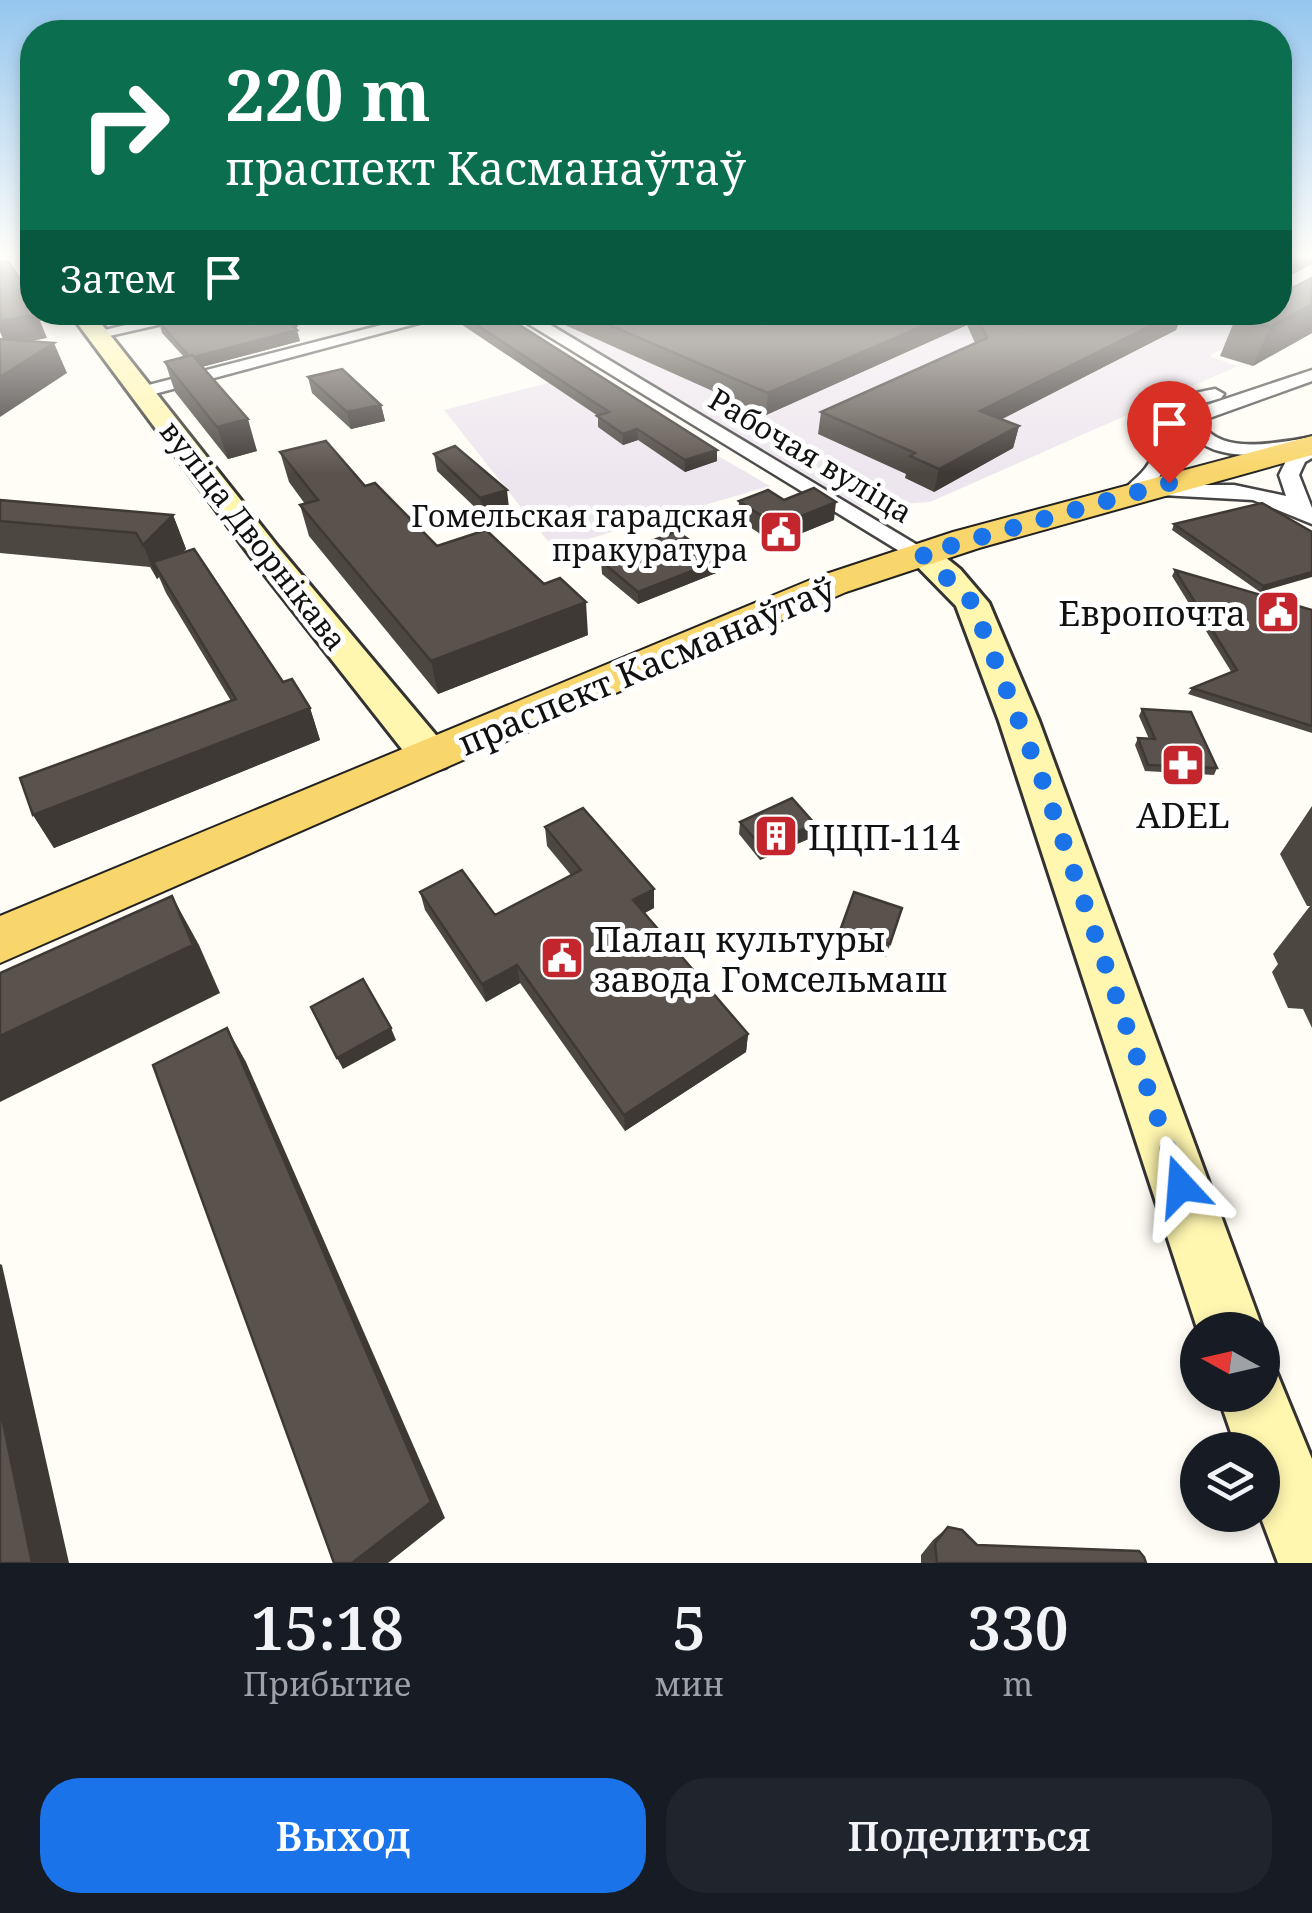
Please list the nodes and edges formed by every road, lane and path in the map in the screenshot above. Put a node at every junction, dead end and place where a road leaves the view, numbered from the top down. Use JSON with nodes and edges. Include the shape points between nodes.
{"nodes":[{"id":1,"x":92,"y":328,"type":"edge"},
{"id":2,"x":390,"y":328,"type":"edge"},
{"id":3,"x":544,"y":328,"type":"edge"},
{"id":4,"x":1312,"y":360,"type":"edge"},
{"id":5,"x":1312,"y":375,"type":"edge"},
{"id":6,"x":143,"y":392,"type":"junction"},
{"id":7,"x":1312,"y":446,"type":"edge"},
{"id":8,"x":1133,"y":492,"type":"junction"},
{"id":9,"x":1307,"y":514,"type":"edge"},
{"id":10,"x":922,"y":554,"type":"junction"},
{"id":11,"x":431,"y":757,"type":"junction"},
{"id":12,"x":0,"y":940,"type":"edge"},
{"id":13,"x":1224,"y":1312,"type":"edge"},
{"id":14,"x":1258,"y":1412,"type":"edge"},
{"id":15,"x":1312,"y":1554,"type":"edge"}],
"edges":[{"from":1,"to":6,"type":"street","name":"вуліца Дворнікава"},
{"from":2,"to":6,"type":"street"},
{"from":3,"to":10,"type":"street","name":"Рабочая вуліца"},
{"from":4,"to":8,"type":"street","via":[[1172,405],[1161,424],[1157,470]]},
{"from":5,"to":7,"type":"street","via":[[1191,420],[1202,438],[1226,446]]},
{"from":6,"to":11,"type":"street","name":"вуліца Дворнікава"},
{"from":7,"to":8,"type":"main road","name":"праспект Касманаўтаў"},
{"from":7,"to":9,"type":"street","via":[[1289,475]]},
{"from":8,"to":9,"type":"street","via":[[1240,490]]},
{"from":8,"to":10,"type":"main road","name":"праспект Касманаўтаў"},
{"from":10,"to":11,"type":"main road","name":"праспект Касманаўтаў","via":[[820,590]]},
{"from":10,"to":13,"type":"street","via":[[972,602]]},
{"from":11,"to":12,"type":"main road","name":"праспект Касманаўтаў"},
{"from":14,"to":15,"type":"street"}]}
